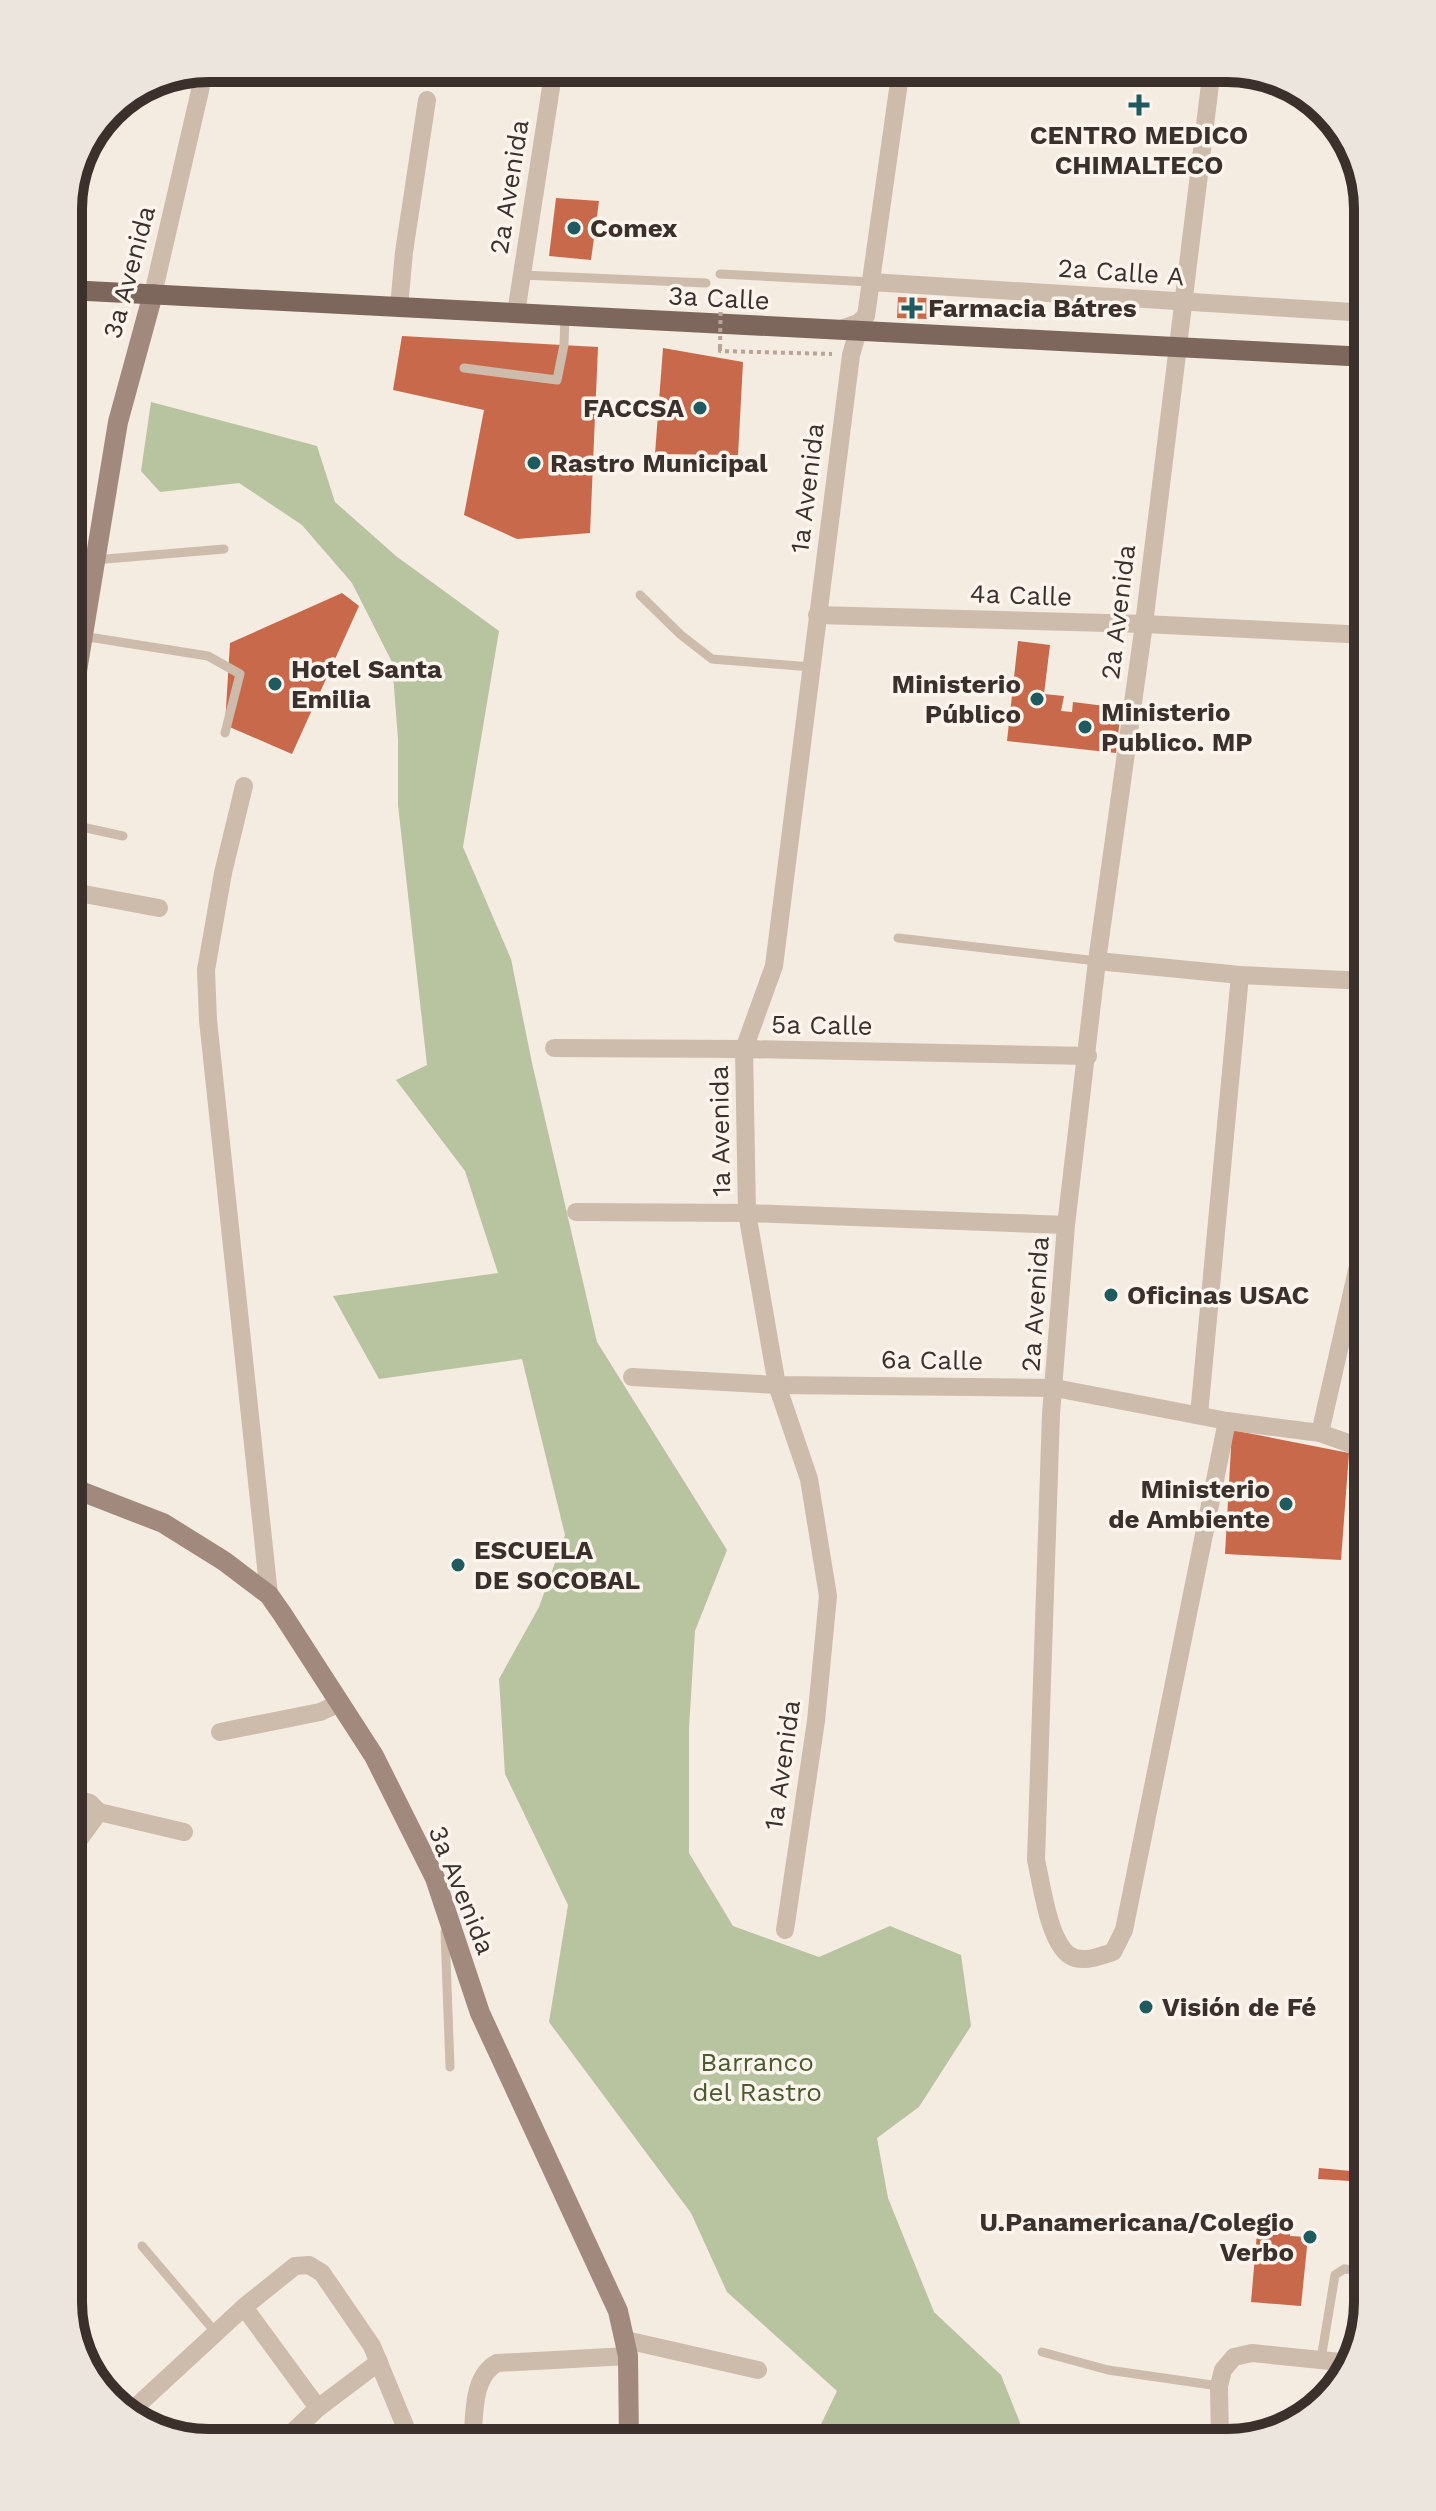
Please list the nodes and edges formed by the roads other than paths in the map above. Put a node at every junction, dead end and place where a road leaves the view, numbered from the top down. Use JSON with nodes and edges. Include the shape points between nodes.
{"nodes":[{"id":1,"x":202,"y":82,"type":"edge"},
{"id":2,"x":552,"y":82,"type":"edge"},
{"id":3,"x":899,"y":82,"type":"edge"},
{"id":4,"x":1210,"y":82,"type":"edge"},
{"id":5,"x":427,"y":100,"type":"dead end"},
{"id":6,"x":720,"y":274,"type":"dead end"},
{"id":7,"x":522,"y":275,"type":"junction"},
{"id":8,"x":871,"y":282,"type":"junction"},
{"id":9,"x":706,"y":283,"type":"dead end"},
{"id":10,"x":82,"y":291,"type":"edge"},
{"id":11,"x":153,"y":294,"type":"junction"},
{"id":12,"x":1183,"y":302,"type":"junction"},
{"id":13,"x":399,"y":307,"type":"junction"},
{"id":14,"x":1354,"y":312,"type":"edge"},
{"id":15,"x":516,"y":313,"type":"junction"},
{"id":16,"x":565,"y":316,"type":"junction"},
{"id":17,"x":854,"y":325,"type":"junction"},
{"id":18,"x":1177,"y":346,"type":"junction"},
{"id":19,"x":1354,"y":356,"type":"edge"},
{"id":20,"x":464,"y":368,"type":"dead end"},
{"id":21,"x":224,"y":549,"type":"dead end"},
{"id":22,"x":94,"y":560,"type":"junction"},
{"id":23,"x":640,"y":595,"type":"dead end"},
{"id":24,"x":82,"y":610,"type":"edge"},
{"id":25,"x":817,"y":615,"type":"junction"},
{"id":26,"x":82,"y":623,"type":"edge"},
{"id":27,"x":1144,"y":624,"type":"junction"},
{"id":28,"x":1354,"y":634,"type":"edge"},
{"id":29,"x":811,"y":667,"type":"junction"},
{"id":30,"x":225,"y":733,"type":"dead end"},
{"id":31,"x":244,"y":786,"type":"dead end"},
{"id":32,"x":82,"y":827,"type":"edge"},
{"id":33,"x":123,"y":836,"type":"dead end"},
{"id":34,"x":82,"y":894,"type":"edge"},
{"id":35,"x":159,"y":908,"type":"dead end"},
{"id":36,"x":898,"y":938,"type":"dead end"},
{"id":37,"x":1097,"y":961,"type":"junction"},
{"id":38,"x":1240,"y":975,"type":"junction"},
{"id":39,"x":1354,"y":980,"type":"edge"},
{"id":40,"x":554,"y":1048,"type":"dead end"},
{"id":41,"x":744,"y":1049,"type":"junction"},
{"id":42,"x":1088,"y":1056,"type":"junction"},
{"id":43,"x":576,"y":1212,"type":"dead end"},
{"id":44,"x":747,"y":1213,"type":"junction"},
{"id":45,"x":1066,"y":1225,"type":"junction"},
{"id":46,"x":1354,"y":1284,"type":"edge"},
{"id":47,"x":632,"y":1377,"type":"dead end"},
{"id":48,"x":777,"y":1385,"type":"junction"},
{"id":49,"x":1055,"y":1388,"type":"junction"},
{"id":50,"x":1199,"y":1415,"type":"junction"},
{"id":51,"x":1227,"y":1421,"type":"junction"},
{"id":52,"x":1320,"y":1433,"type":"junction"},
{"id":53,"x":1354,"y":1445,"type":"edge"},
{"id":54,"x":82,"y":1491,"type":"edge"},
{"id":55,"x":269,"y":1595,"type":"junction"},
{"id":56,"x":340,"y":1703,"type":"junction"},
{"id":57,"x":220,"y":1732,"type":"dead end"},
{"id":58,"x":82,"y":1801,"type":"edge"},
{"id":59,"x":99,"y":1812,"type":"junction"},
{"id":60,"x":184,"y":1832,"type":"dead end"},
{"id":61,"x":82,"y":1836,"type":"edge"},
{"id":62,"x":444,"y":1905,"type":"junction"},
{"id":63,"x":785,"y":1930,"type":"dead end"},
{"id":64,"x":450,"y":2067,"type":"dead end"},
{"id":65,"x":142,"y":2246,"type":"dead end"},
{"id":66,"x":1354,"y":2270,"type":"edge"},
{"id":67,"x":244,"y":2307,"type":"junction"},
{"id":68,"x":217,"y":2334,"type":"junction"},
{"id":69,"x":627,"y":2348,"type":"junction"},
{"id":70,"x":1042,"y":2352,"type":"dead end"},
{"id":71,"x":1321,"y":2359,"type":"junction"},
{"id":72,"x":1339,"y":2361,"type":"edge"},
{"id":73,"x":379,"y":2362,"type":"junction"},
{"id":74,"x":758,"y":2370,"type":"dead end"},
{"id":75,"x":1221,"y":2378,"type":"junction"},
{"id":76,"x":137,"y":2406,"type":"edge"},
{"id":77,"x":318,"y":2408,"type":"junction"},
{"id":78,"x":296,"y":2429,"type":"edge"},
{"id":79,"x":406,"y":2429,"type":"edge"},
{"id":80,"x":474,"y":2429,"type":"edge"},
{"id":81,"x":629,"y":2429,"type":"edge"},
{"id":82,"x":1220,"y":2429,"type":"edge"}],
"edges":[{"from":1,"to":11,"type":"street","name":"3a Avenida"},
{"from":2,"to":7,"type":"street","name":"2a Avenida"},
{"from":3,"to":8,"type":"street","name":"1a Avenida"},
{"from":4,"to":12,"type":"street","name":"2a Avenida"},
{"from":5,"to":13,"type":"street"},
{"from":6,"to":8,"type":"lane"},
{"from":7,"to":9,"type":"lane"},
{"from":7,"to":15,"type":"street","name":"2a Avenida"},
{"from":8,"to":12,"type":"street","name":"2a Calle A"},
{"from":8,"to":17,"type":"street","name":"1a Avenida"},
{"from":10,"to":11,"type":"main road","name":"3a Calle"},
{"from":11,"to":13,"type":"main road","name":"3a Calle"},
{"from":11,"to":22,"type":"main road","name":"3a Avenida","via":[[118,422]]},
{"from":12,"to":14,"type":"street","name":"2a Calle A"},
{"from":12,"to":18,"type":"street","name":"2a Avenida"},
{"from":13,"to":15,"type":"main road","name":"3a Calle"},
{"from":15,"to":16,"type":"main road","name":"3a Calle"},
{"from":16,"to":17,"type":"main road","name":"3a Calle"},
{"from":16,"to":20,"type":"lane","via":[[557,380]]},
{"from":17,"to":18,"type":"main road","name":"3a Calle"},
{"from":17,"to":25,"type":"street","name":"1a Avenida"},
{"from":18,"to":19,"type":"main road","name":"3a Calle"},
{"from":18,"to":27,"type":"street","name":"2a Avenida"},
{"from":21,"to":22,"type":"lane"},
{"from":22,"to":24,"type":"main road","name":"3a Avenida"},
{"from":23,"to":29,"type":"lane","via":[[712,659]]},
{"from":25,"to":27,"type":"street","name":"4a Calle"},
{"from":25,"to":29,"type":"street","name":"1a Avenida"},
{"from":26,"to":30,"type":"lane","via":[[208,656],[240,674]]},
{"from":27,"to":28,"type":"street","name":"4a Calle"},
{"from":27,"to":37,"type":"street","name":"2a Avenida"},
{"from":29,"to":41,"type":"street","name":"1a Avenida","via":[[774,966]]},
{"from":31,"to":55,"type":"street","via":[[206,970]]},
{"from":32,"to":33,"type":"lane"},
{"from":34,"to":35,"type":"street"},
{"from":36,"to":37,"type":"lane"},
{"from":37,"to":38,"type":"street"},
{"from":37,"to":42,"type":"street","name":"2a Avenida"},
{"from":38,"to":39,"type":"street"},
{"from":38,"to":50,"type":"street"},
{"from":40,"to":41,"type":"street","name":"5a Calle"},
{"from":41,"to":42,"type":"street","name":"5a Calle"},
{"from":41,"to":44,"type":"street","name":"1a Avenida"},
{"from":42,"to":45,"type":"street","name":"2a Avenida"},
{"from":43,"to":44,"type":"street"},
{"from":44,"to":45,"type":"street"},
{"from":44,"to":48,"type":"street","name":"1a Avenida"},
{"from":45,"to":49,"type":"street","name":"2a Avenida"},
{"from":46,"to":52,"type":"street"},
{"from":47,"to":48,"type":"street","name":"6a Calle"},
{"from":48,"to":49,"type":"street","name":"6a Calle"},
{"from":48,"to":63,"type":"street","name":"1a Avenida","via":[[809,1479],[828,1596],[816,1721]]},
{"from":49,"to":50,"type":"street","name":"6a Calle"},
{"from":49,"to":51,"type":"street","name":"2a Avenida","via":[[1036,1860],[1053,1931],[1069,1955],[1078,1959],[1113,1952],[1124,1930]]},
{"from":50,"to":51,"type":"street","name":"6a Calle"},
{"from":51,"to":52,"type":"street","name":"6a Calle"},
{"from":52,"to":53,"type":"street","name":"6a Calle"},
{"from":54,"to":55,"type":"main road","name":"3a Avenida","via":[[163,1523]]},
{"from":55,"to":56,"type":"main road","name":"3a Avenida"},
{"from":56,"to":57,"type":"street","via":[[320,1712]]},
{"from":56,"to":62,"type":"main road","name":"3a Avenida","via":[[374,1756]]},
{"from":58,"to":59,"type":"street"},
{"from":59,"to":60,"type":"street"},
{"from":59,"to":61,"type":"street"},
{"from":62,"to":64,"type":"lane"},
{"from":62,"to":69,"type":"main road","name":"3a Avenida","via":[[480,2013],[618,2311]]},
{"from":65,"to":68,"type":"lane"},
{"from":66,"to":71,"type":"lane","via":[[1335,2275]]},
{"from":67,"to":68,"type":"street"},
{"from":67,"to":73,"type":"street","via":[[295,2266],[309,2265],[322,2273]]},
{"from":67,"to":77,"type":"street"},
{"from":68,"to":76,"type":"street"},
{"from":69,"to":74,"type":"street"},
{"from":69,"to":80,"type":"street","via":[[487,2368],[480,2379]]},
{"from":69,"to":81,"type":"main road","name":"3a Avenida"},
{"from":70,"to":75,"type":"lane","via":[[1108,2370]]},
{"from":71,"to":72,"type":"street"},
{"from":71,"to":75,"type":"street","via":[[1252,2353],[1234,2357]]},
{"from":73,"to":77,"type":"street"},
{"from":73,"to":79,"type":"street"},
{"from":75,"to":82,"type":"street"},
{"from":77,"to":78,"type":"street"}]}
